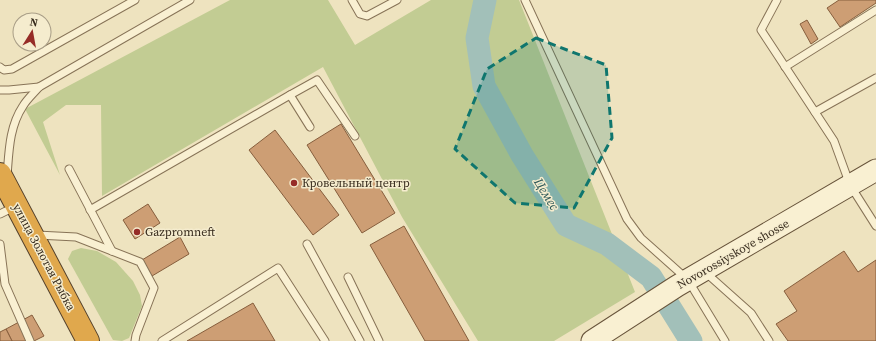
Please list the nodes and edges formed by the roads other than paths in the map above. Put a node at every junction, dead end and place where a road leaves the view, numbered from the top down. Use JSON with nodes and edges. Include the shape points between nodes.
{"nodes":[{"id":1,"x":135,"y":0,"type":"edge"},
{"id":2,"x":190,"y":0,"type":"edge"},
{"id":3,"x":352,"y":0,"type":"edge"},
{"id":4,"x":397,"y":0,"type":"edge"},
{"id":5,"x":525,"y":0,"type":"edge"},
{"id":6,"x":776,"y":0,"type":"edge"},
{"id":7,"x":876,"y":10,"type":"edge"},
{"id":8,"x":0,"y":67,"type":"edge"},
{"id":9,"x":785,"y":67,"type":"junction"},
{"id":10,"x":876,"y":78,"type":"edge"},
{"id":11,"x":39,"y":87,"type":"junction"},
{"id":12,"x":0,"y":90,"type":"edge"},
{"id":13,"x":290,"y":95,"type":"junction"},
{"id":14,"x":815,"y":112,"type":"junction"},
{"id":15,"x":310,"y":127,"type":"dead end"},
{"id":16,"x":355,"y":136,"type":"dead end"},
{"id":17,"x":68,"y":169,"type":"dead end"},
{"id":18,"x":876,"y":170,"type":"edge"},
{"id":19,"x":3,"y":180,"type":"edge"},
{"id":20,"x":850,"y":185,"type":"junction"},
{"id":21,"x":8,"y":210,"type":"edge"},
{"id":22,"x":90,"y":210,"type":"junction"},
{"id":23,"x":876,"y":226,"type":"edge"},
{"id":24,"x":33,"y":235,"type":"junction"},
{"id":25,"x":0,"y":244,"type":"edge"},
{"id":26,"x":306,"y":244,"type":"dead end"},
{"id":27,"x":112,"y":251,"type":"junction"},
{"id":28,"x":348,"y":277,"type":"dead end"},
{"id":29,"x":690,"y":279,"type":"junction"},
{"id":30,"x":600,"y":339,"type":"edge"},
{"id":31,"x":30,"y":341,"type":"edge"},
{"id":32,"x":88,"y":341,"type":"edge"},
{"id":33,"x":135,"y":341,"type":"edge"},
{"id":34,"x":162,"y":341,"type":"edge"},
{"id":35,"x":325,"y":341,"type":"edge"},
{"id":36,"x":360,"y":341,"type":"edge"},
{"id":37,"x":379,"y":341,"type":"edge"},
{"id":38,"x":725,"y":341,"type":"edge"},
{"id":39,"x":770,"y":341,"type":"edge"}],
"edges":[{"from":1,"to":8,"type":"lane","via":[[12,69],[4,70]]},
{"from":2,"to":11,"type":"lane"},
{"from":3,"to":4,"type":"lane","via":[[360,14],[367,16]]},
{"from":5,"to":29,"type":"lane","via":[[627,219],[641,238]]},
{"from":6,"to":9,"type":"lane","via":[[761,30]]},
{"from":7,"to":9,"type":"lane"},
{"from":9,"to":14,"type":"lane"},
{"from":10,"to":14,"type":"lane"},
{"from":11,"to":12,"type":"lane"},
{"from":11,"to":19,"type":"lane","via":[[23,105],[15,120]]},
{"from":13,"to":15,"type":"lane"},
{"from":13,"to":16,"type":"lane","via":[[317,80]]},
{"from":13,"to":22,"type":"lane"},
{"from":14,"to":20,"type":"lane","via":[[834,141]]},
{"from":17,"to":22,"type":"lane"},
{"from":18,"to":20,"type":"main road","name":"Novorossiyskoye shosse"},
{"from":19,"to":21,"type":"highway","name":"улица Золотая Рыбка"},
{"from":20,"to":23,"type":"lane"},
{"from":20,"to":29,"type":"main road","name":"Novorossiyskoye shosse"},
{"from":21,"to":24,"type":"highway","name":"улица Золотая Рыбка"},
{"from":22,"to":27,"type":"lane"},
{"from":24,"to":27,"type":"lane","via":[[76,238]]},
{"from":24,"to":32,"type":"highway","name":"улица Золотая Рыбка"},
{"from":25,"to":31,"type":"lane","via":[[5,284]]},
{"from":26,"to":36,"type":"lane"},
{"from":27,"to":33,"type":"lane","via":[[140,262],[154,288]]},
{"from":28,"to":37,"type":"lane"},
{"from":29,"to":30,"type":"main road","name":"Novorossiyskoye shosse"},
{"from":29,"to":38,"type":"lane"},
{"from":29,"to":39,"type":"lane","via":[[751,313]]},
{"from":34,"to":35,"type":"lane","via":[[278,268]]}]}
